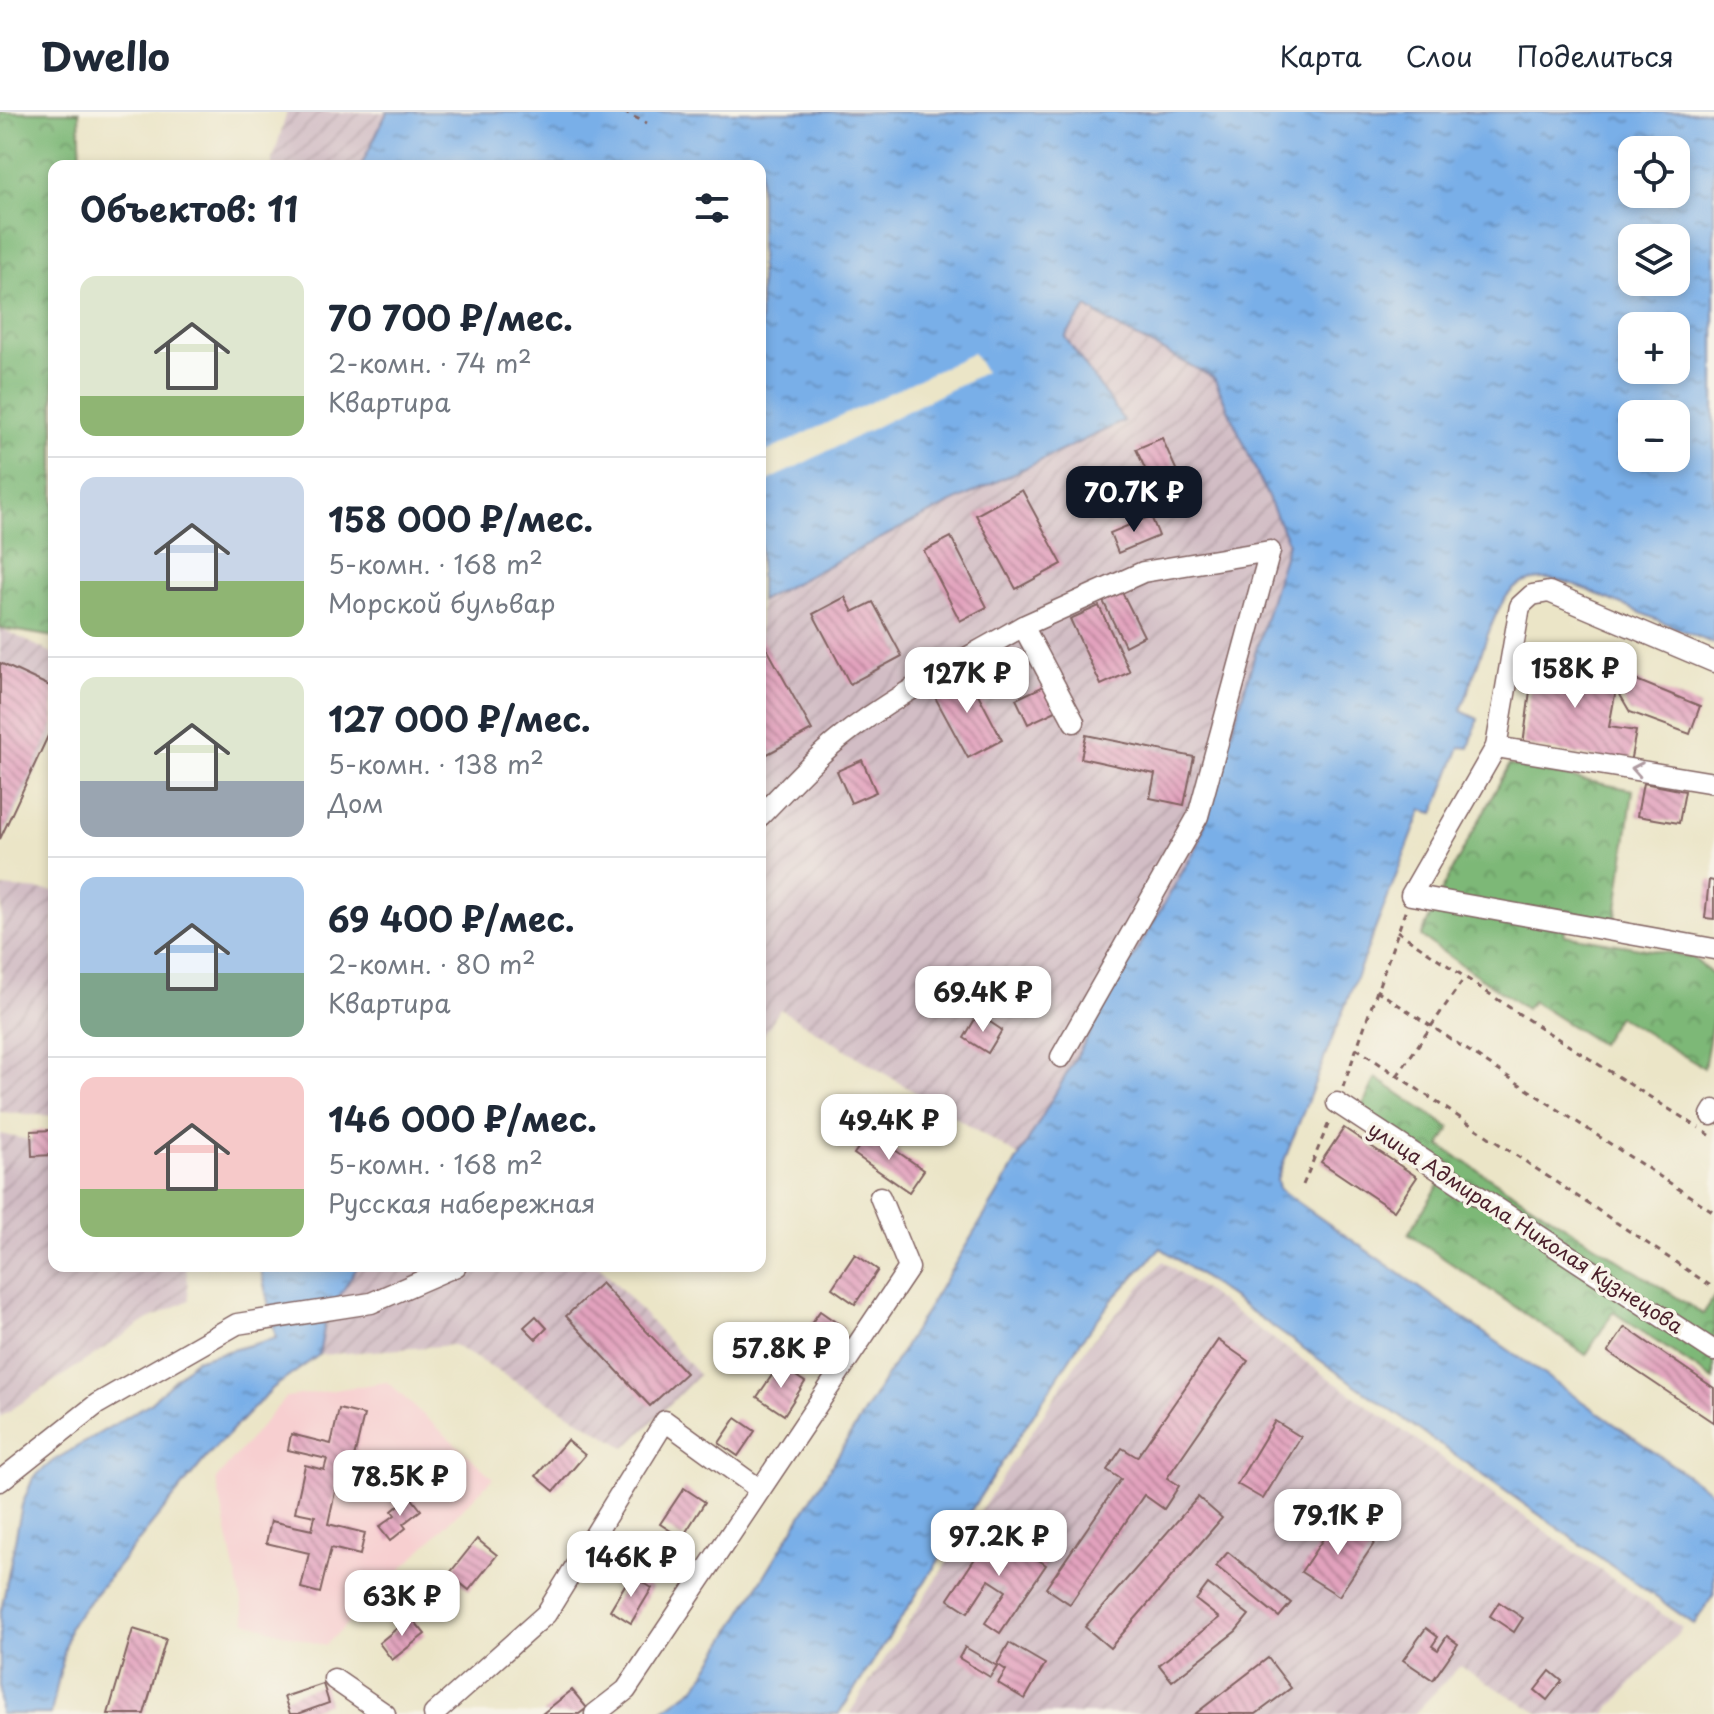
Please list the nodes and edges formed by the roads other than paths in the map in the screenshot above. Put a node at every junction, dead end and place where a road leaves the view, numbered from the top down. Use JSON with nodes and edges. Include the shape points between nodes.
{"nodes":[{"id":1,"x":1023,"y":626,"type":"junction"},
{"id":2,"x":1714,"y":662,"type":"edge"},
{"id":3,"x":1074,"y":722,"type":"dead end"},
{"id":4,"x":1496,"y":747,"type":"junction"},
{"id":5,"x":1714,"y":783,"type":"edge"},
{"id":6,"x":766,"y":810,"type":"edge"},
{"id":7,"x":1714,"y":949,"type":"edge"},
{"id":8,"x":1061,"y":1057,"type":"dead end"},
{"id":9,"x":1337,"y":1103,"type":"road end"},
{"id":10,"x":880,"y":1197,"type":"dead end"},
{"id":11,"x":442,"y":1272,"type":"edge"},
{"id":12,"x":1714,"y":1351,"type":"edge"},
{"id":13,"x":0,"y":1481,"type":"edge"},
{"id":14,"x":759,"y":1489,"type":"junction"},
{"id":15,"x":334,"y":1679,"type":"dead end"},
{"id":16,"x":385,"y":1714,"type":"edge"},
{"id":17,"x":434,"y":1714,"type":"edge"},
{"id":18,"x":595,"y":1714,"type":"edge"}],
"edges":[{"from":1,"to":3,"type":"street"},
{"from":1,"to":6,"type":"street","via":[[841,737]]},
{"from":1,"to":8,"type":"street","via":[[1143,572],[1270,551],[1198,816]]},
{"from":2,"to":4,"type":"street","via":[[1549,592],[1532,595],[1520,606]]},
{"from":5,"to":4,"type":"street","one_way":true},
{"from":4,"to":7,"type":"street","via":[[1411,895]]},
{"from":9,"to":12,"type":"street","name":"улица Адмирала Николая Кузнецова"},
{"from":10,"to":14,"type":"street","via":[[909,1268]]},
{"from":11,"to":13,"type":"street","via":[[371,1303],[237,1324],[97,1404]]},
{"from":14,"to":17,"type":"street","via":[[665,1421],[546,1614]]},
{"from":14,"to":18,"type":"street","via":[[626,1690]]},
{"from":15,"to":16,"type":"street"}]}
